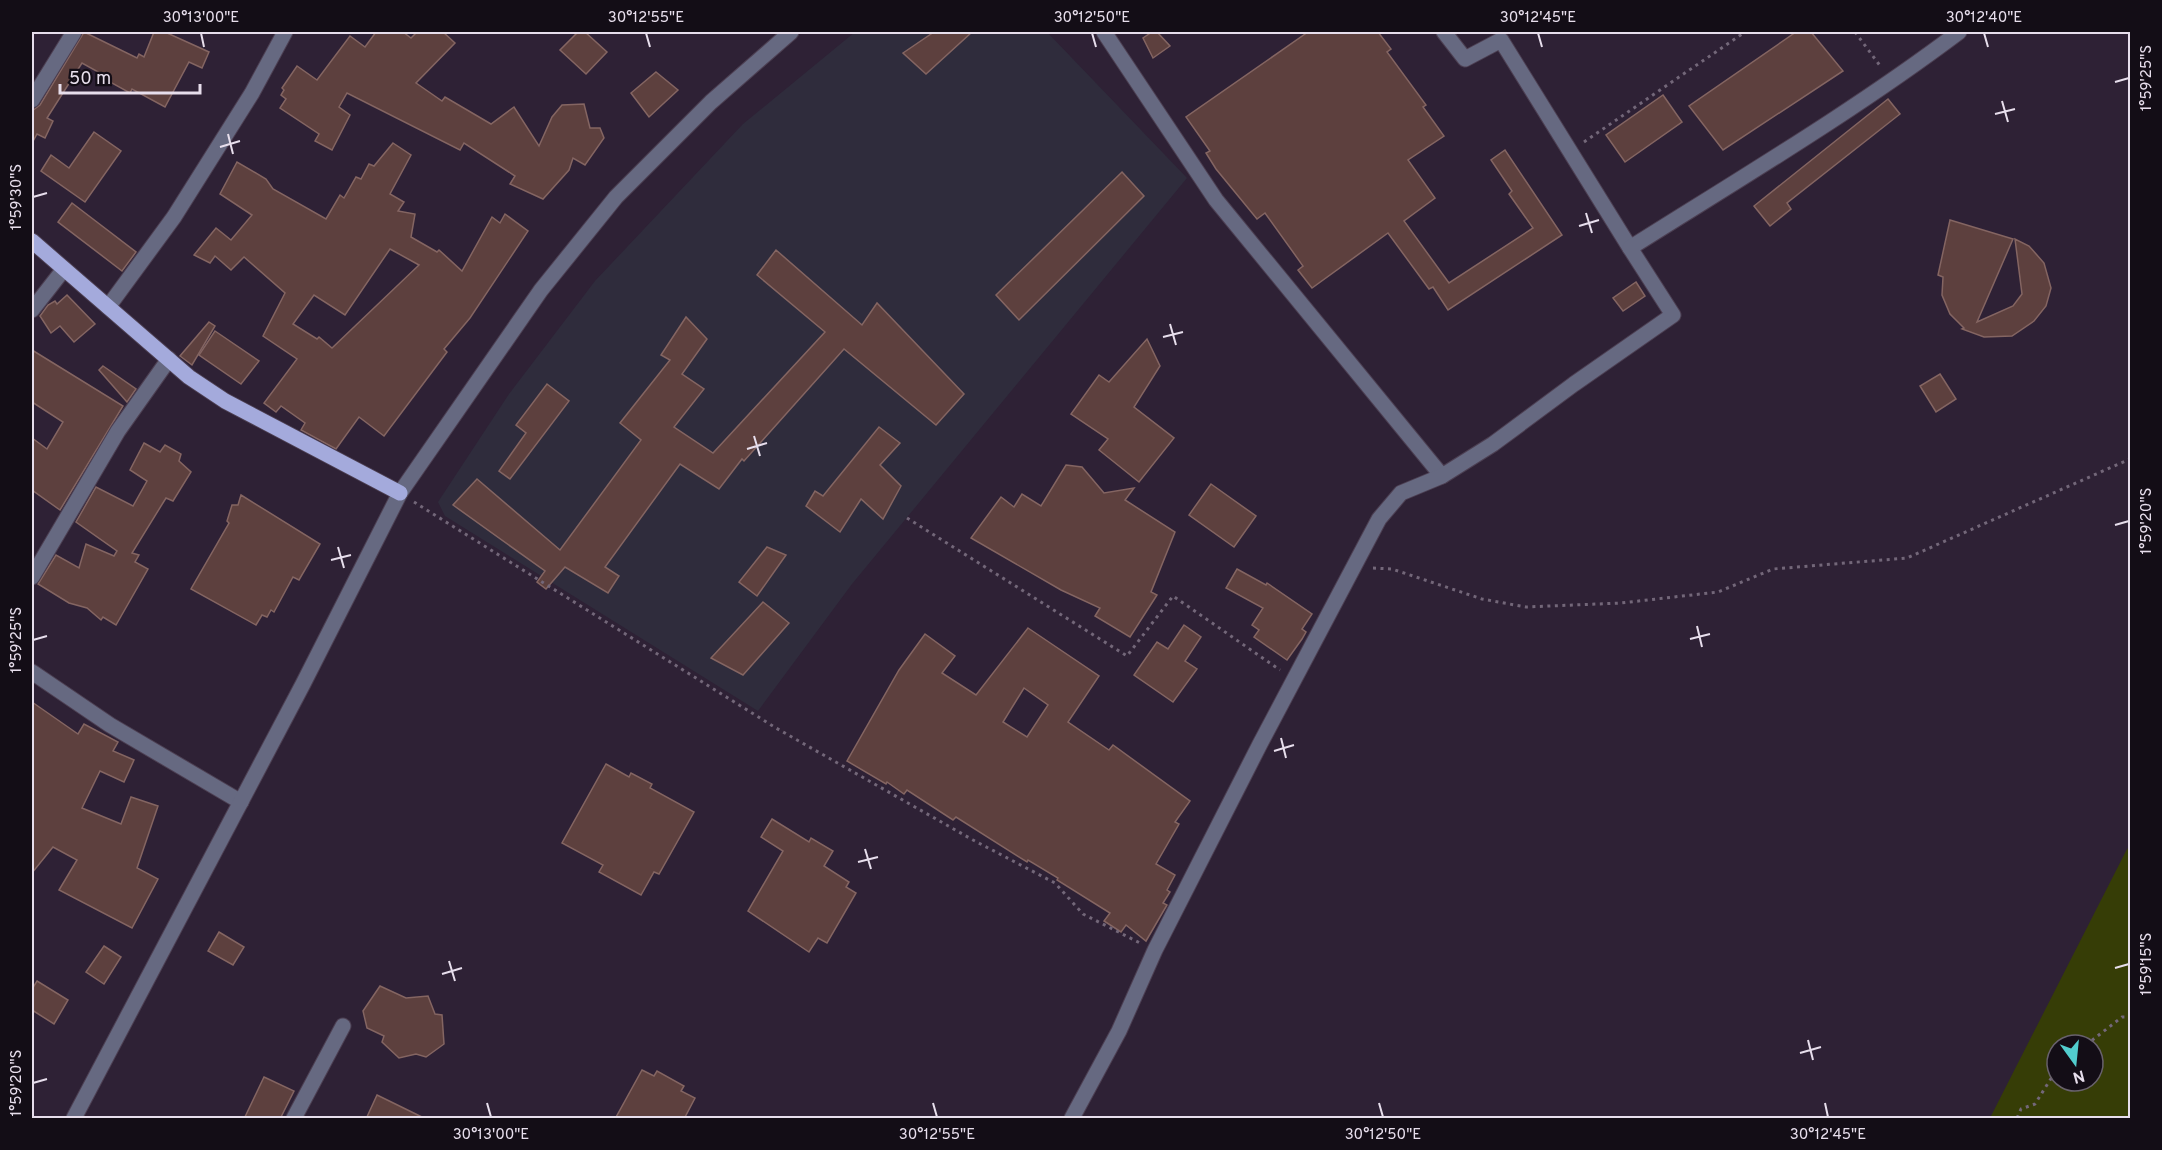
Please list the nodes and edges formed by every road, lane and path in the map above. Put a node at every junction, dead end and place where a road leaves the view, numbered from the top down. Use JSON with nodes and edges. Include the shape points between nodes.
{"nodes":[{"id":1,"x":74,"y":32,"type":"edge"},
{"id":2,"x":285,"y":32,"type":"edge"},
{"id":3,"x":791,"y":32,"type":"edge"},
{"id":4,"x":1104,"y":32,"type":"edge"},
{"id":5,"x":1444,"y":32,"type":"edge"},
{"id":6,"x":1745,"y":32,"type":"edge"},
{"id":7,"x":1855,"y":32,"type":"edge"},
{"id":8,"x":1959,"y":32,"type":"edge"},
{"id":9,"x":1891,"y":81,"type":"junction"},
{"id":10,"x":32,"y":100,"type":"edge"},
{"id":11,"x":1570,"y":151,"type":"junction"},
{"id":12,"x":32,"y":241,"type":"edge"},
{"id":13,"x":1630,"y":248,"type":"junction"},
{"id":14,"x":64,"y":269,"type":"junction"},
{"id":15,"x":108,"y":307,"type":"junction"},
{"id":16,"x":32,"y":309,"type":"edge"},
{"id":17,"x":169,"y":359,"type":"junction"},
{"id":18,"x":2130,"y":459,"type":"edge"},
{"id":19,"x":1442,"y":476,"type":"junction"},
{"id":20,"x":400,"y":494,"type":"junction"},
{"id":21,"x":907,"y":518,"type":"dead end"},
{"id":22,"x":1351,"y":573,"type":"junction"},
{"id":23,"x":32,"y":578,"type":"edge"},
{"id":24,"x":32,"y":672,"type":"edge"},
{"id":25,"x":1294,"y":679,"type":"junction"},
{"id":26,"x":241,"y":802,"type":"junction"},
{"id":27,"x":1155,"y":950,"type":"junction"},
{"id":28,"x":2130,"y":1017,"type":"edge"},
{"id":29,"x":343,"y":1026,"type":"dead end"},
{"id":30,"x":2101,"y":1033,"type":"edge"},
{"id":31,"x":2045,"y":1088,"type":"edge"},
{"id":32,"x":74,"y":1119,"type":"edge"},
{"id":33,"x":294,"y":1119,"type":"edge"},
{"id":34,"x":1072,"y":1119,"type":"edge"},
{"id":35,"x":2017,"y":1119,"type":"edge"}],
"edges":[{"from":1,"to":10,"type":"street"},
{"from":2,"to":15,"type":"street","via":[[252,93],[174,217]]},
{"from":3,"to":20,"type":"street","via":[[711,102],[616,197],[541,290]]},
{"from":4,"to":19,"type":"street","via":[[1215,200]]},
{"from":5,"to":11,"type":"street","via":[[1465,59],[1501,40]]},
{"from":6,"to":11,"type":"path"},
{"from":7,"to":9,"type":"path"},
{"from":8,"to":9,"type":"street"},
{"from":9,"to":13,"type":"street"},
{"from":11,"to":13,"type":"street"},
{"from":12,"to":14,"type":"main road"},
{"from":13,"to":19,"type":"street","via":[[1673,315]]},
{"from":14,"to":15,"type":"main road"},
{"from":14,"to":16,"type":"street"},
{"from":15,"to":17,"type":"main road"},
{"from":17,"to":20,"type":"main road","via":[[225,401]]},
{"from":17,"to":23,"type":"street","via":[[118,431]]},
{"from":18,"to":22,"type":"path","via":[[1907,558],[1773,569],[1718,592],[1526,608],[1482,599],[1392,569]]},
{"from":19,"to":22,"type":"street","via":[[1401,493],[1379,519]]},
{"from":20,"to":26,"type":"street"},
{"from":20,"to":27,"type":"path","via":[[776,728],[1055,883],[1083,914]]},
{"from":21,"to":25,"type":"path","via":[[1127,656],[1173,596]]},
{"from":22,"to":25,"type":"street"},
{"from":24,"to":26,"type":"street","via":[[110,725]]},
{"from":25,"to":27,"type":"street"},
{"from":26,"to":32,"type":"street"},
{"from":27,"to":34,"type":"street"},
{"from":28,"to":30,"type":"path","via":[[2122,1017]]},
{"from":29,"to":33,"type":"street"},
{"from":31,"to":35,"type":"path","via":[[2035,1104],[2021,1109]]}]}
